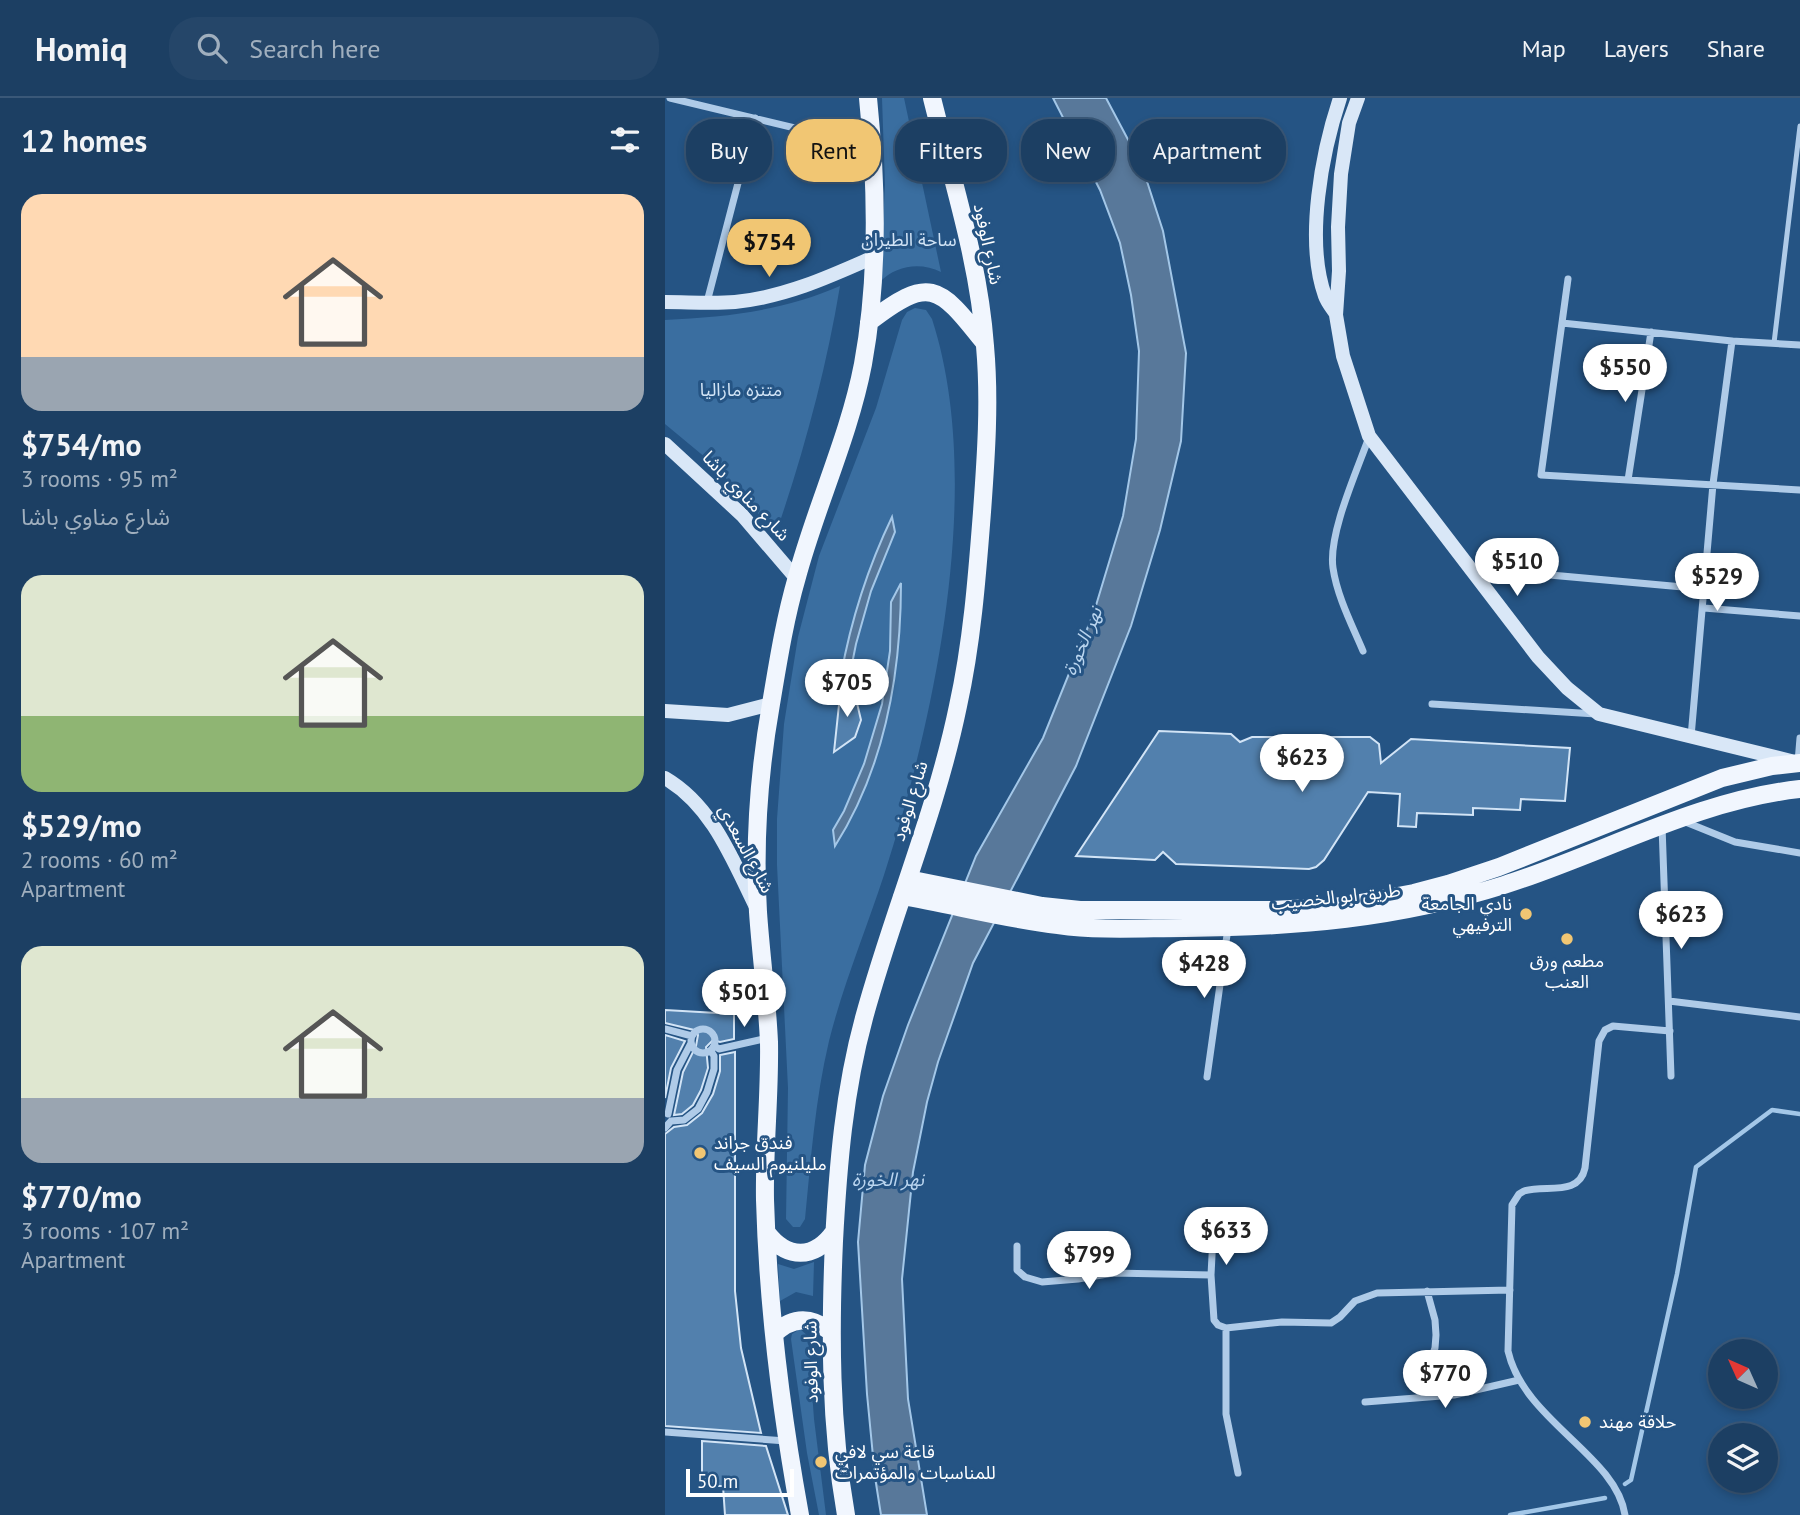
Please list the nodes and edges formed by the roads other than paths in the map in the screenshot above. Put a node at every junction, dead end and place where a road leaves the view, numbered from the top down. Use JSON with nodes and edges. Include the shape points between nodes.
{"nodes":[{"id":1,"x":670,"y":98,"type":"edge"},
{"id":2,"x":868,"y":98,"type":"edge"},
{"id":3,"x":932,"y":98,"type":"edge"},
{"id":4,"x":1340,"y":98,"type":"edge"},
{"id":5,"x":1357,"y":98,"type":"edge"},
{"id":6,"x":755,"y":118,"type":"junction"},
{"id":7,"x":870,"y":119,"type":"edge"},
{"id":8,"x":786,"y":125,"type":"edge"},
{"id":9,"x":1800,"y":126,"type":"edge"},
{"id":10,"x":873,"y":182,"type":"edge"},
{"id":11,"x":874,"y":257,"type":"junction"},
{"id":12,"x":1568,"y":279,"type":"dead end"},
{"id":13,"x":665,"y":302,"type":"edge"},
{"id":14,"x":707,"y":302,"type":"junction"},
{"id":15,"x":1336,"y":315,"type":"junction"},
{"id":16,"x":869,"y":322,"type":"junction"},
{"id":17,"x":1562,"y":323,"type":"junction"},
{"id":18,"x":1651,"y":332,"type":"junction"},
{"id":19,"x":1732,"y":341,"type":"junction"},
{"id":20,"x":1774,"y":343,"type":"junction"},
{"id":21,"x":985,"y":344,"type":"junction"},
{"id":22,"x":1800,"y":345,"type":"edge"},
{"id":23,"x":1369,"y":436,"type":"junction"},
{"id":24,"x":665,"y":444,"type":"edge"},
{"id":25,"x":1628,"y":480,"type":"junction"},
{"id":26,"x":1713,"y":484,"type":"junction"},
{"id":27,"x":1800,"y":490,"type":"edge"},
{"id":28,"x":1472,"y":568,"type":"junction"},
{"id":29,"x":796,"y":578,"type":"junction"},
{"id":30,"x":1705,"y":589,"type":"junction"},
{"id":31,"x":1704,"y":608,"type":"junction"},
{"id":32,"x":1800,"y":616,"type":"edge"},
{"id":33,"x":1363,"y":651,"type":"dead end"},
{"id":34,"x":771,"y":704,"type":"junction"},
{"id":35,"x":1432,"y":704,"type":"dead end"},
{"id":36,"x":665,"y":711,"type":"edge"},
{"id":37,"x":1599,"y":714,"type":"junction"},
{"id":38,"x":1691,"y":738,"type":"junction"},
{"id":39,"x":1800,"y":738,"type":"edge"},
{"id":40,"x":1799,"y":763,"type":"edge"},
{"id":41,"x":665,"y":778,"type":"edge"},
{"id":42,"x":1800,"y":789,"type":"edge"},
{"id":43,"x":1680,"y":820,"type":"junction"},
{"id":44,"x":1662,"y":826,"type":"junction"},
{"id":45,"x":1800,"y":853,"type":"edge"},
{"id":46,"x":1499,"y":867,"type":"junction"},
{"id":47,"x":1506,"y":884,"type":"junction"},
{"id":48,"x":905,"y":888,"type":"junction"},
{"id":49,"x":1010,"y":908,"type":"junction"},
{"id":50,"x":758,"y":913,"type":"junction"},
{"id":51,"x":1228,"y":928,"type":"junction"},
{"id":52,"x":1669,"y":1002,"type":"junction"},
{"id":53,"x":1800,"y":1017,"type":"edge"},
{"id":54,"x":665,"y":1029,"type":"edge"},
{"id":55,"x":1670,"y":1031,"type":"junction"},
{"id":56,"x":768,"y":1038,"type":"junction"},
{"id":57,"x":691,"y":1039,"type":"junction"},
{"id":58,"x":713,"y":1048,"type":"junction"},
{"id":59,"x":1671,"y":1076,"type":"dead end"},
{"id":60,"x":1207,"y":1077,"type":"dead end"},
{"id":61,"x":668,"y":1116,"type":"edge"},
{"id":62,"x":665,"y":1128,"type":"edge"},
{"id":63,"x":1214,"y":1217,"type":"dead end"},
{"id":64,"x":767,"y":1233,"type":"junction"},
{"id":65,"x":834,"y":1233,"type":"junction"},
{"id":66,"x":1017,"y":1246,"type":"dead end"},
{"id":67,"x":1211,"y":1275,"type":"junction"},
{"id":68,"x":1510,"y":1290,"type":"junction"},
{"id":69,"x":1427,"y":1291,"type":"junction"},
{"id":70,"x":1226,"y":1328,"type":"junction"},
{"id":71,"x":830,"y":1331,"type":"junction"},
{"id":72,"x":774,"y":1334,"type":"junction"},
{"id":73,"x":1519,"y":1380,"type":"junction"},
{"id":74,"x":1427,"y":1397,"type":"junction"},
{"id":75,"x":1364,"y":1402,"type":"dead end"},
{"id":76,"x":665,"y":1432,"type":"edge"},
{"id":77,"x":786,"y":1441,"type":"junction"},
{"id":78,"x":1238,"y":1473,"type":"dead end"},
{"id":79,"x":800,"y":1515,"type":"edge"},
{"id":80,"x":846,"y":1515,"type":"edge"},
{"id":81,"x":1625,"y":1515,"type":"edge"}],
"edges":[{"from":1,"to":6,"type":"street"},
{"from":2,"to":7,"type":"main road","name":"شارع الوفود"},
{"from":3,"to":21,"type":"main road","name":"شارع الوفود","via":[[974,267]]},
{"from":4,"to":15,"type":"street","via":[[1321,177],[1317,239],[1325,296]]},
{"from":5,"to":15,"type":"street","via":[[1341,174]]},
{"from":6,"to":8,"type":"street"},
{"from":6,"to":14,"type":"street"},
{"from":9,"to":20,"type":"lane"},
{"from":10,"to":11,"type":"main road","name":"شارع الوفود"},
{"from":11,"to":14,"type":"street","via":[[779,295]]},
{"from":11,"to":16,"type":"main road","name":"شارع الوفود"},
{"from":12,"to":17,"type":"street"},
{"from":13,"to":14,"type":"street"},
{"from":15,"to":23,"type":"street","via":[[1343,356]]},
{"from":16,"to":21,"type":"main road","via":[[908,295],[933,293],[954,306]]},
{"from":16,"to":29,"type":"main road","name":"شارع الوفود","via":[[858,384]]},
{"from":17,"to":18,"type":"street"},
{"from":17,"to":25,"type":"street","via":[[1541,475]]},
{"from":18,"to":19,"type":"street"},
{"from":18,"to":25,"type":"street"},
{"from":19,"to":20,"type":"street"},
{"from":19,"to":26,"type":"street"},
{"from":20,"to":22,"type":"street"},
{"from":21,"to":48,"type":"main road","name":"شارع الوفود","via":[[987,448],[967,652],[944,761]]},
{"from":23,"to":28,"type":"street"},
{"from":23,"to":33,"type":"street","via":[[1332,554],[1335,578]]},
{"from":24,"to":29,"type":"street","name":"شارع مناوي باشا","via":[[742,514]]},
{"from":25,"to":26,"type":"street"},
{"from":26,"to":27,"type":"street"},
{"from":26,"to":30,"type":"street"},
{"from":28,"to":30,"type":"street"},
{"from":28,"to":37,"type":"street","via":[[1538,657]]},
{"from":29,"to":34,"type":"main road","name":"شارع الوفود"},
{"from":30,"to":31,"type":"street"},
{"from":31,"to":32,"type":"street"},
{"from":31,"to":38,"type":"street"},
{"from":34,"to":36,"type":"street","via":[[727,715]]},
{"from":34,"to":50,"type":"main road","name":"شارع الوفود","via":[[760,791]]},
{"from":35,"to":37,"type":"street"},
{"from":37,"to":38,"type":"street"},
{"from":38,"to":40,"type":"street"},
{"from":39,"to":40,"type":"street"},
{"from":40,"to":46,"type":"main road","name":"طريق ابو الخصيب","via":[[1722,778]]},
{"from":41,"to":50,"type":"street","name":"شارع السعدي","via":[[702,808]]},
{"from":42,"to":43,"type":"main road","name":"طريق ابو الخصيب","via":[[1755,796]]},
{"from":43,"to":44,"type":"main road","name":"طريق ابو الخصيب"},
{"from":43,"to":45,"type":"street","via":[[1735,842]]},
{"from":44,"to":47,"type":"main road","name":"طريق ابو الخصيب"},
{"from":44,"to":52,"type":"street"},
{"from":46,"to":47,"type":"main road"},
{"from":46,"to":49,"type":"main road","name":"طريق ابو الخصيب","via":[[1413,893],[1308,909]]},
{"from":47,"to":51,"type":"main road","name":"طريق ابو الخصيب","via":[[1381,915]]},
{"from":48,"to":49,"type":"main road","name":"طريق ابو الخصيب"},
{"from":48,"to":65,"type":"main road","name":"شارع الوفود","via":[[863,1019],[849,1084]]},
{"from":49,"to":51,"type":"main road","name":"طريق ابو الخصيب","via":[[1079,928]]},
{"from":50,"to":56,"type":"main road","name":"شارع الوفود"},
{"from":51,"to":60,"type":"street"},
{"from":52,"to":53,"type":"street"},
{"from":52,"to":55,"type":"street"},
{"from":54,"to":57,"type":"street"},
{"from":55,"to":59,"type":"street"},
{"from":55,"to":68,"type":"street","via":[[1613,1026],[1602,1033],[1584,1173],[1573,1186],[1530,1189],[1515,1199]]},
{"from":56,"to":58,"type":"street"},
{"from":56,"to":64,"type":"main road","name":"شارع الوفود"},
{"from":57,"to":58,"type":"street","via":[[699,1052]]},
{"from":57,"to":58,"type":"street","via":[[702,1028],[709,1029],[714,1033]]},
{"from":57,"to":61,"type":"street","via":[[677,1070]]},
{"from":58,"to":61,"type":"street","via":[[714,1069],[698,1109],[684,1120]]},
{"from":61,"to":62,"type":"street"},
{"from":63,"to":67,"type":"street"},
{"from":64,"to":65,"type":"main road","via":[[795,1253],[818,1249]]},
{"from":64,"to":72,"type":"main road","name":"شارع الوفود"},
{"from":65,"to":71,"type":"main road","name":"شارع الوفود"},
{"from":66,"to":67,"type":"street","via":[[1017,1270],[1042,1282],[1113,1273]]},
{"from":67,"to":70,"type":"street","via":[[1214,1320]]},
{"from":68,"to":69,"type":"street"},
{"from":68,"to":73,"type":"street","via":[[1508,1352]]},
{"from":69,"to":70,"type":"street","via":[[1362,1297],[1331,1323]]},
{"from":69,"to":74,"type":"street","via":[[1436,1335],[1427,1371]]},
{"from":70,"to":78,"type":"street","via":[[1226,1414]]},
{"from":71,"to":72,"type":"main road","via":[[820,1324],[795,1320]]},
{"from":71,"to":80,"type":"main road","name":"شارع الوفود","via":[[832,1402]]},
{"from":72,"to":77,"type":"main road","name":"شارع الوفود"},
{"from":73,"to":74,"type":"street"},
{"from":73,"to":81,"type":"street","via":[[1553,1423],[1607,1477]]},
{"from":74,"to":75,"type":"street"},
{"from":76,"to":77,"type":"street"},
{"from":77,"to":79,"type":"main road","name":"شارع الوفود"}]}
